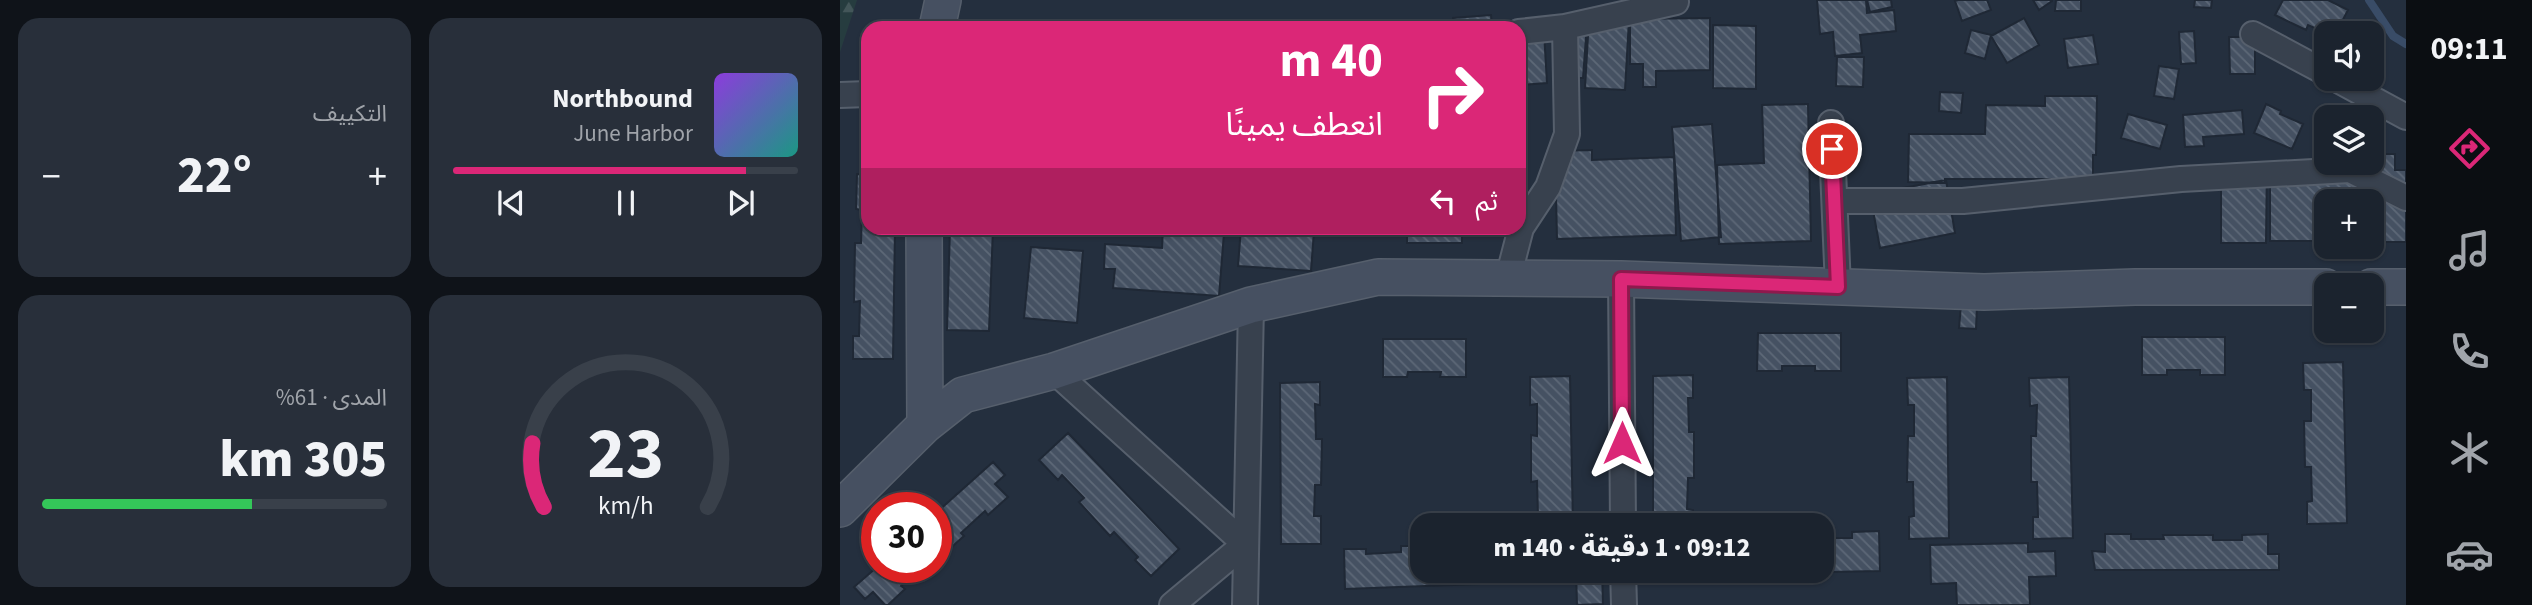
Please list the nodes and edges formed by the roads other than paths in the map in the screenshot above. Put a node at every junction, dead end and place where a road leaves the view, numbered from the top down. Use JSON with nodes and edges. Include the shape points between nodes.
{"nodes":[{"id":1,"x":943,"y":0,"type":"edge"},
{"id":2,"x":1676,"y":2,"type":"edge"},
{"id":3,"x":938,"y":21,"type":"edge"},
{"id":4,"x":1565,"y":27,"type":"junction"},
{"id":5,"x":1526,"y":31,"type":"edge"},
{"id":6,"x":2253,"y":34,"type":"dead end"},
{"id":7,"x":2314,"y":67,"type":"edge"},
{"id":8,"x":2358,"y":91,"type":"edge"},
{"id":9,"x":840,"y":94,"type":"edge"},
{"id":10,"x":861,"y":94,"type":"edge"},
{"id":11,"x":2406,"y":117,"type":"edge"},
{"id":12,"x":1831,"y":124,"type":"dead end"},
{"id":13,"x":2406,"y":198,"type":"edge"},
{"id":14,"x":1835,"y":201,"type":"junction"},
{"id":15,"x":1526,"y":220,"type":"edge"},
{"id":16,"x":923,"y":235,"type":"edge"},
{"id":17,"x":1519,"y":235,"type":"edge"},
{"id":18,"x":1508,"y":278,"type":"junction"},
{"id":19,"x":1621,"y":279,"type":"junction"},
{"id":20,"x":1838,"y":287,"type":"junction"},
{"id":21,"x":2314,"y":287,"type":"edge"},
{"id":22,"x":2384,"y":287,"type":"edge"},
{"id":23,"x":2406,"y":287,"type":"edge"},
{"id":24,"x":1251,"y":305,"type":"junction"},
{"id":25,"x":1054,"y":371,"type":"junction"},
{"id":26,"x":925,"y":425,"type":"junction"},
{"id":27,"x":840,"y":509,"type":"edge"},
{"id":28,"x":1623,"y":513,"type":"edge"},
{"id":29,"x":1245,"y":544,"type":"junction"},
{"id":30,"x":1623,"y":583,"type":"edge"},
{"id":31,"x":1172,"y":605,"type":"edge"},
{"id":32,"x":1245,"y":605,"type":"edge"},
{"id":33,"x":1624,"y":605,"type":"edge"}],
"edges":[{"from":1,"to":3,"type":"street"},
{"from":2,"to":4,"type":"street"},
{"from":4,"to":5,"type":"street"},
{"from":4,"to":15,"type":"street","via":[[1567,134],[1548,187]]},
{"from":6,"to":7,"type":"street"},
{"from":8,"to":11,"type":"street"},
{"from":9,"to":10,"type":"street"},
{"from":12,"to":14,"type":"street"},
{"from":13,"to":14,"type":"street","via":[[2350,170],[2180,179],[1963,201]]},
{"from":14,"to":20,"type":"street"},
{"from":16,"to":26,"type":"street"},
{"from":17,"to":18,"type":"street"},
{"from":18,"to":19,"type":"street"},
{"from":18,"to":24,"type":"street","via":[[1378,277]]},
{"from":19,"to":20,"type":"street"},
{"from":19,"to":28,"type":"street"},
{"from":20,"to":21,"type":"street","via":[[1984,292]]},
{"from":22,"to":23,"type":"street"},
{"from":24,"to":25,"type":"street"},
{"from":24,"to":29,"type":"street"},
{"from":25,"to":26,"type":"street","via":[[962,395]]},
{"from":25,"to":29,"type":"street"},
{"from":26,"to":27,"type":"street"},
{"from":29,"to":31,"type":"street"},
{"from":29,"to":32,"type":"street"},
{"from":30,"to":33,"type":"street"}]}
